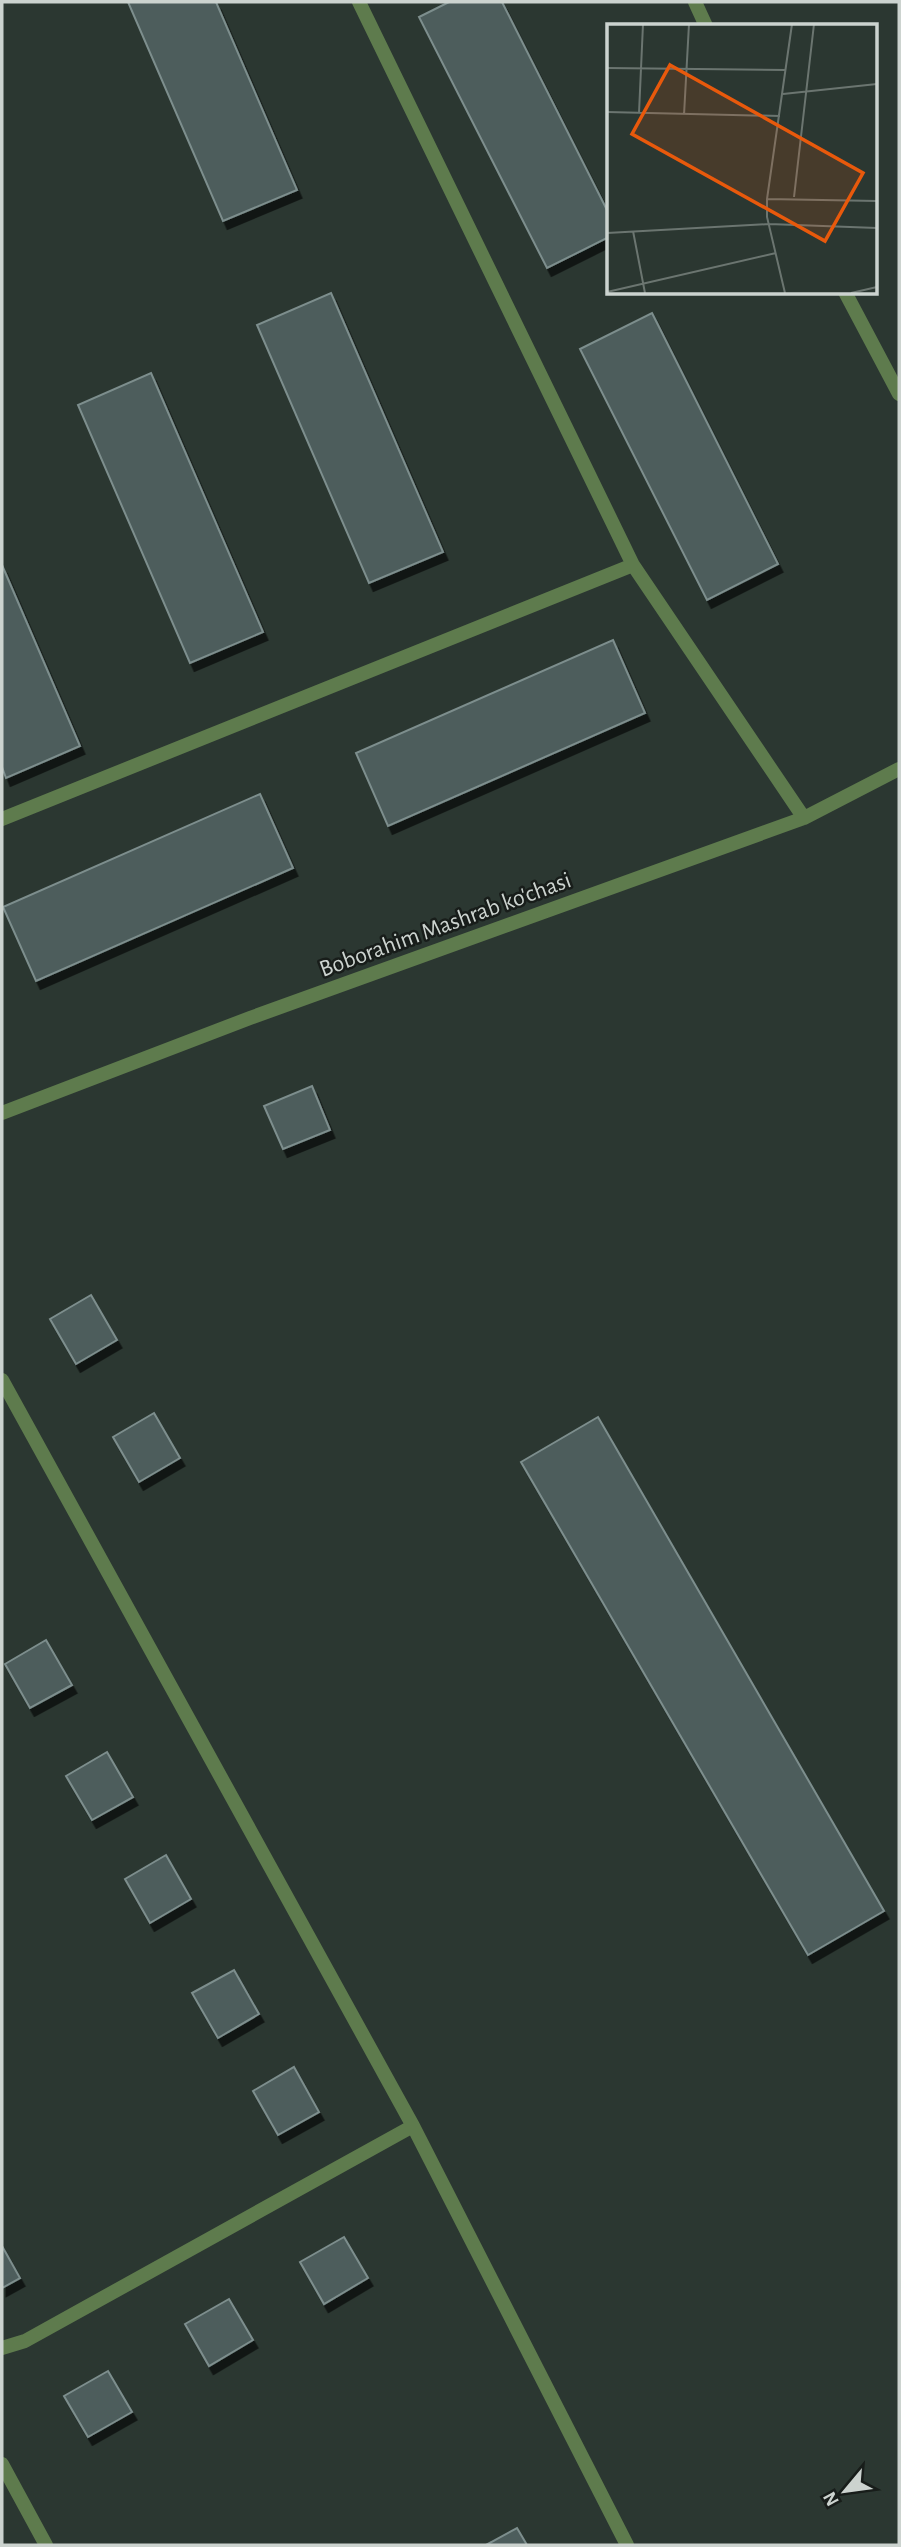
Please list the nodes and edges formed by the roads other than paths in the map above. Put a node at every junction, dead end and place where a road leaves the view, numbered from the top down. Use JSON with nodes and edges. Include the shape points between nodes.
{"nodes":[{"id":1,"x":359,"y":2,"type":"edge"},
{"id":2,"x":695,"y":2,"type":"edge"},
{"id":3,"x":705,"y":24,"type":"edge"},
{"id":4,"x":846,"y":294,"type":"edge"},
{"id":5,"x":899,"y":394,"type":"edge"},
{"id":6,"x":633,"y":565,"type":"junction"},
{"id":7,"x":899,"y":769,"type":"edge"},
{"id":8,"x":804,"y":818,"type":"junction"},
{"id":9,"x":2,"y":819,"type":"edge"},
{"id":10,"x":2,"y":1113,"type":"edge"},
{"id":11,"x":2,"y":1380,"type":"edge"},
{"id":12,"x":413,"y":2126,"type":"junction"},
{"id":13,"x":2,"y":2348,"type":"edge"},
{"id":14,"x":2,"y":2464,"type":"edge"},
{"id":15,"x":46,"y":2545,"type":"edge"},
{"id":16,"x":627,"y":2545,"type":"edge"}],
"edges":[{"from":1,"to":6,"type":"street"},
{"from":2,"to":3,"type":"street"},
{"from":4,"to":5,"type":"street"},
{"from":6,"to":8,"type":"street"},
{"from":6,"to":9,"type":"street"},
{"from":7,"to":8,"type":"street","name":"Boborahim Mashrab ko'chasi"},
{"from":8,"to":10,"type":"street","name":"Boborahim Mashrab ko'chasi","via":[[250,1018]]},
{"from":11,"to":12,"type":"street"},
{"from":12,"to":13,"type":"street","via":[[25,2341]]},
{"from":12,"to":16,"type":"street"},
{"from":14,"to":15,"type":"street"}]}
